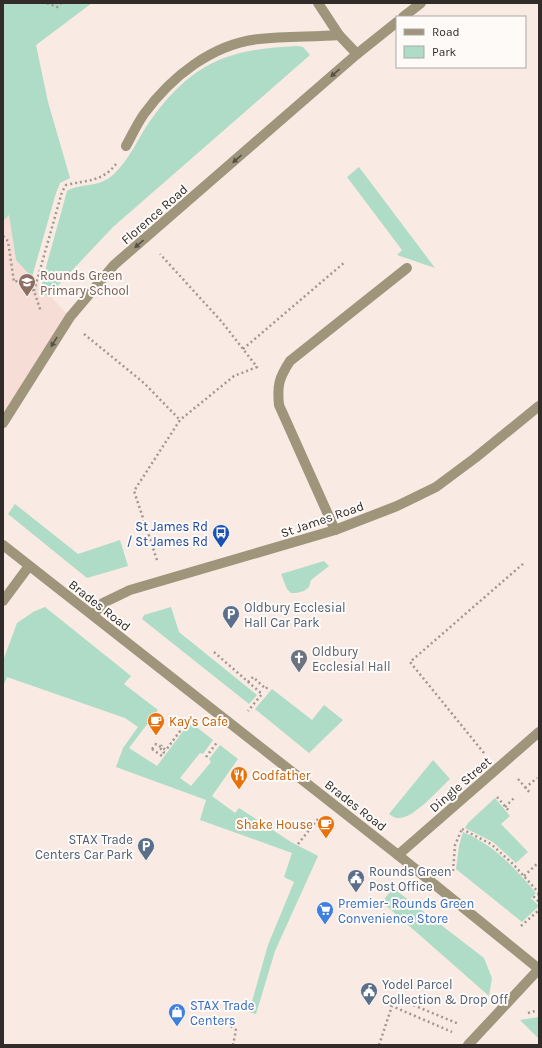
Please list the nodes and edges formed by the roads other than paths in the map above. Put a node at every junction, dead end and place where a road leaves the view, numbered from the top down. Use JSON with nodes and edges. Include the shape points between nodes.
{"nodes":[{"id":1,"x":318,"y":3,"type":"edge"},
{"id":2,"x":421,"y":3,"type":"edge"},
{"id":3,"x":404,"y":16,"type":"edge"},
{"id":4,"x":396,"y":23,"type":"edge"},
{"id":5,"x":339,"y":35,"type":"junction"},
{"id":6,"x":357,"y":54,"type":"junction"},
{"id":7,"x":126,"y":146,"type":"road end"},
{"id":8,"x":407,"y":268,"type":"dead end"},
{"id":9,"x":539,"y":406,"type":"edge"},
{"id":10,"x":3,"y":423,"type":"edge"},
{"id":11,"x":335,"y":530,"type":"junction"},
{"id":12,"x":3,"y":545,"type":"edge"},
{"id":13,"x":29,"y":566,"type":"junction"},
{"id":14,"x":3,"y":601,"type":"edge"},
{"id":15,"x":93,"y":615,"type":"junction"},
{"id":16,"x":539,"y":732,"type":"edge"},
{"id":17,"x":398,"y":855,"type":"junction"},
{"id":18,"x":539,"y":969,"type":"edge"},
{"id":19,"x":468,"y":1045,"type":"edge"}],
"edges":[{"from":1,"to":5,"type":"street"},
{"from":2,"to":3,"type":"street"},
{"from":4,"to":6,"type":"street","name":"Florence Road"},
{"from":5,"to":6,"type":"street"},
{"from":5,"to":7,"type":"street","via":[[258,39],[222,49],[192,65],[167,87],[144,114]]},
{"from":6,"to":10,"type":"street","name":"Florence Road","one_way":true,"via":[[114,265],[70,317]]},
{"from":8,"to":11,"type":"street","via":[[290,361],[280,376],[277,389],[279,405]]},
{"from":9,"to":11,"type":"street","name":"St James Road","via":[[436,487],[397,506]]},
{"from":11,"to":15,"type":"street","name":"St James Road","via":[[130,590],[103,603]]},
{"from":12,"to":13,"type":"street","name":"Brades Road"},
{"from":13,"to":14,"type":"street"},
{"from":13,"to":15,"type":"street","name":"Brades Road"},
{"from":15,"to":17,"type":"street","name":"Brades Road"},
{"from":16,"to":17,"type":"street","name":"Dingle Street"},
{"from":17,"to":18,"type":"street","name":"Brades Road"},
{"from":18,"to":19,"type":"street"}]}
